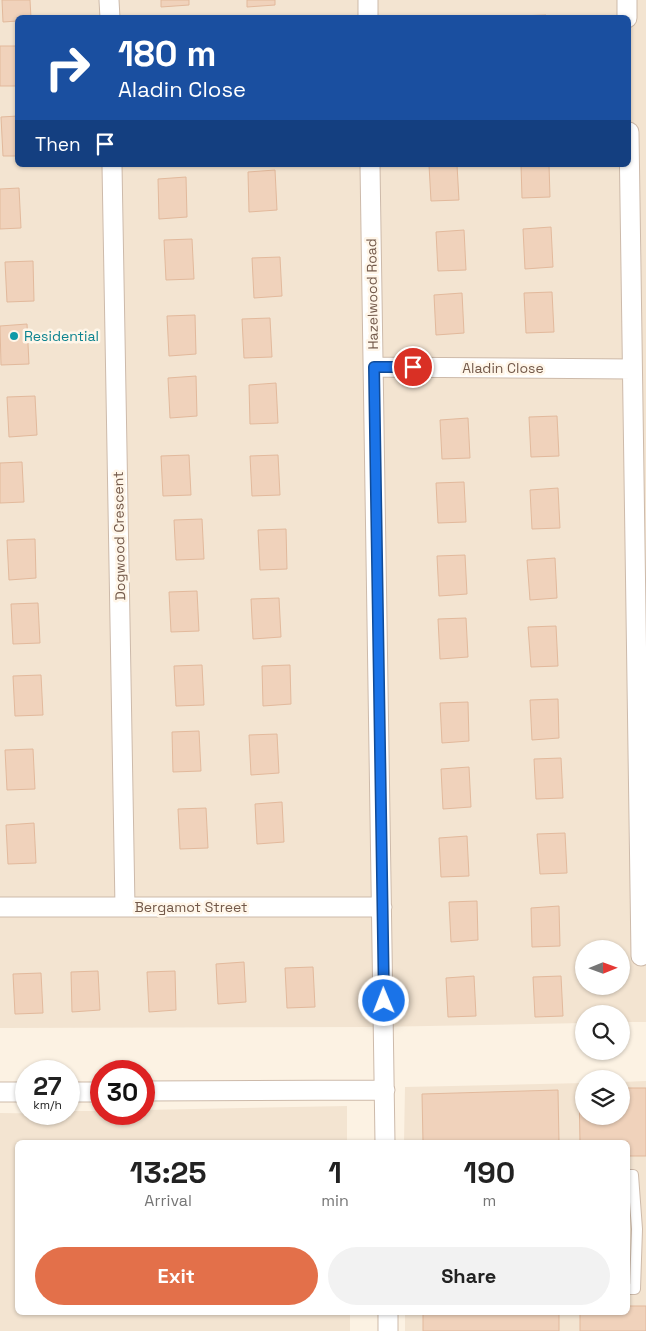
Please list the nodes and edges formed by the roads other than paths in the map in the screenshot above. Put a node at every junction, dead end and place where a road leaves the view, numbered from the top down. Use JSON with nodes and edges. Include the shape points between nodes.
{"nodes":[{"id":1,"x":110,"y":0,"type":"edge"},
{"id":2,"x":368,"y":0,"type":"edge"},
{"id":3,"x":627,"y":0,"type":"edge"},
{"id":4,"x":110,"y":15,"type":"edge"},
{"id":5,"x":368,"y":15,"type":"edge"},
{"id":6,"x":627,"y":15,"type":"edge"},
{"id":7,"x":112,"y":167,"type":"edge"},
{"id":8,"x":370,"y":167,"type":"edge"},
{"id":9,"x":629,"y":167,"type":"edge"},
{"id":10,"x":374,"y":367,"type":"junction"},
{"id":11,"x":632,"y":369,"type":"junction"},
{"id":12,"x":0,"y":907,"type":"edge"},
{"id":13,"x":125,"y":907,"type":"junction"},
{"id":14,"x":382,"y":908,"type":"junction"},
{"id":15,"x":641,"y":956,"type":"dead end"},
{"id":16,"x":385,"y":1090,"type":"junction"},
{"id":17,"x":155,"y":1091,"type":"edge"},
{"id":18,"x":0,"y":1092,"type":"edge"},
{"id":19,"x":15,"y":1092,"type":"edge"},
{"id":20,"x":385,"y":1140,"type":"edge"},
{"id":21,"x":630,"y":1175,"type":"edge"},
{"id":22,"x":630,"y":1289,"type":"edge"},
{"id":23,"x":388,"y":1315,"type":"edge"},
{"id":24,"x":388,"y":1331,"type":"edge"}],
"edges":[{"from":1,"to":4,"type":"street"},
{"from":2,"to":5,"type":"street"},
{"from":3,"to":6,"type":"street"},
{"from":7,"to":13,"type":"street","name":"Dogwood Crescent"},
{"from":8,"to":10,"type":"street","name":"Hazelwood Road"},
{"from":9,"to":11,"type":"street"},
{"from":10,"to":11,"type":"street","name":"Aladin Close"},
{"from":10,"to":14,"type":"street","name":"Hazelwood Road"},
{"from":11,"to":15,"type":"street"},
{"from":12,"to":13,"type":"street","name":"Bergamot Street"},
{"from":13,"to":14,"type":"street","name":"Bergamot Street"},
{"from":14,"to":16,"type":"street","name":"Hazelwood Road"},
{"from":16,"to":17,"type":"street"},
{"from":16,"to":20,"type":"street","name":"Hazelwood Road"},
{"from":18,"to":19,"type":"street"},
{"from":21,"to":22,"type":"lane","via":[[634,1174],[637,1229],[635,1289]]},
{"from":23,"to":24,"type":"street"}]}
